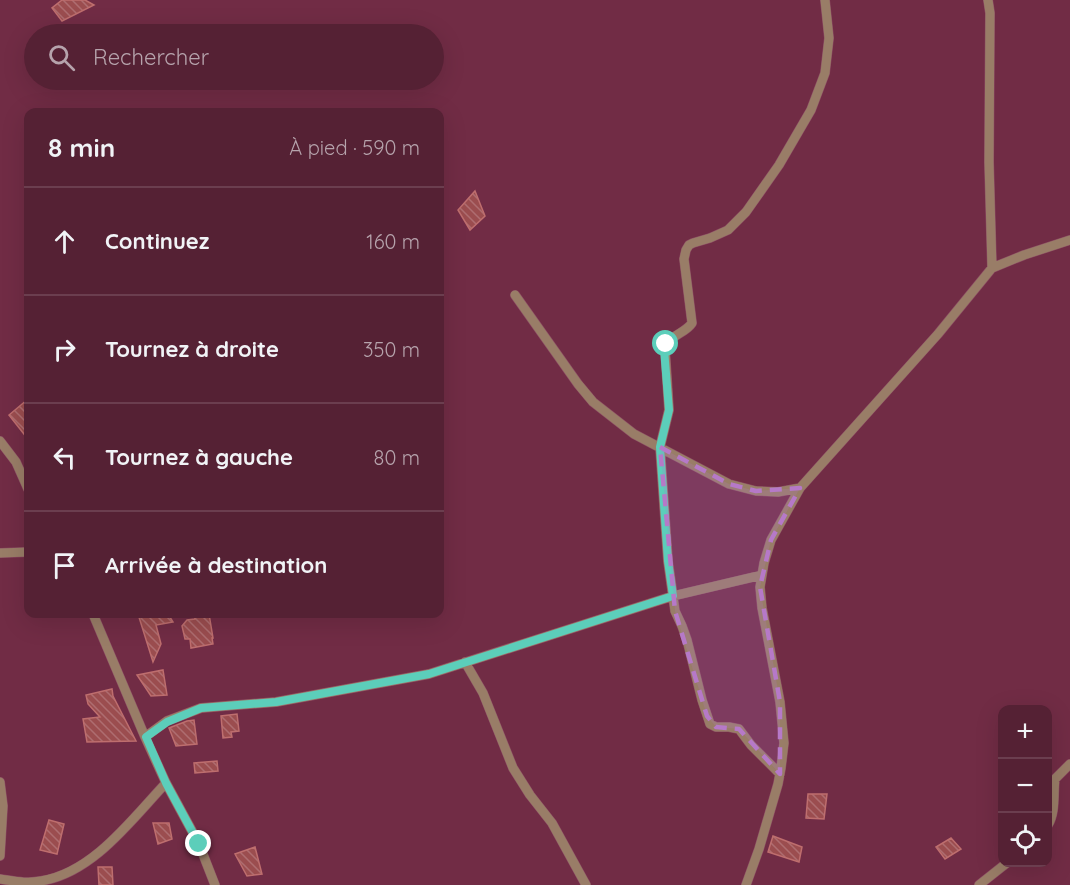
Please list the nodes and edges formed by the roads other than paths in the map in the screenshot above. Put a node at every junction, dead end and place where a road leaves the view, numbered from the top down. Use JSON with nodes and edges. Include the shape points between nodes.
{"nodes":[{"id":1,"x":825,"y":0,"type":"edge"},
{"id":2,"x":988,"y":0,"type":"edge"},
{"id":3,"x":1070,"y":240,"type":"edge"},
{"id":4,"x":992,"y":268,"type":"junction"},
{"id":5,"x":515,"y":296,"type":"dead end"},
{"id":6,"x":0,"y":441,"type":"edge"},
{"id":7,"x":660,"y":447,"type":"junction"},
{"id":8,"x":24,"y":480,"type":"edge"},
{"id":9,"x":800,"y":488,"type":"junction"},
{"id":10,"x":24,"y":552,"type":"edge"},
{"id":11,"x":0,"y":553,"type":"edge"},
{"id":12,"x":762,"y":575,"type":"junction"},
{"id":13,"x":673,"y":596,"type":"junction"},
{"id":14,"x":95,"y":618,"type":"edge"},
{"id":15,"x":465,"y":662,"type":"junction"},
{"id":16,"x":146,"y":737,"type":"junction"},
{"id":17,"x":1070,"y":764,"type":"edge"},
{"id":18,"x":780,"y":774,"type":"junction"},
{"id":19,"x":0,"y":782,"type":"edge"},
{"id":20,"x":166,"y":783,"type":"junction"},
{"id":21,"x":1052,"y":815,"type":"edge"},
{"id":22,"x":0,"y":856,"type":"edge"},
{"id":23,"x":1002,"y":867,"type":"edge"},
{"id":24,"x":0,"y":879,"type":"edge"},
{"id":25,"x":215,"y":885,"type":"edge"},
{"id":26,"x":586,"y":885,"type":"edge"},
{"id":27,"x":746,"y":885,"type":"edge"},
{"id":28,"x":979,"y":885,"type":"edge"}],
"edges":[{"from":1,"to":7,"type":"street","via":[[829,38],[825,73],[811,110],[746,212],[728,230],[693,243],[686,250],[692,323],[669,340],[664,349],[669,410]]},
{"from":2,"to":4,"type":"street"},
{"from":3,"to":4,"type":"street"},
{"from":4,"to":9,"type":"street"},
{"from":5,"to":7,"type":"street","via":[[593,402],[634,434]]},
{"from":6,"to":8,"type":"street"},
{"from":7,"to":9,"type":"street","via":[[729,484],[756,491]]},
{"from":7,"to":13,"type":"street"},
{"from":9,"to":12,"type":"street","via":[[771,540]]},
{"from":10,"to":11,"type":"street"},
{"from":12,"to":13,"type":"street"},
{"from":12,"to":18,"type":"street","via":[[762,608],[782,722]]},
{"from":13,"to":15,"type":"street"},
{"from":13,"to":18,"type":"street","via":[[710,724],[740,729]]},
{"from":14,"to":16,"type":"street"},
{"from":15,"to":16,"type":"street","via":[[429,674],[276,702],[201,708],[167,722]]},
{"from":15,"to":26,"type":"street","via":[[483,693],[513,768],[552,823]]},
{"from":16,"to":20,"type":"street"},
{"from":17,"to":21,"type":"street","via":[[1055,779]]},
{"from":18,"to":27,"type":"street"},
{"from":19,"to":22,"type":"street"},
{"from":20,"to":24,"type":"street","via":[[104,849],[77,868],[40,882]]},
{"from":20,"to":25,"type":"street","via":[[199,844]]},
{"from":23,"to":28,"type":"street"}]}
